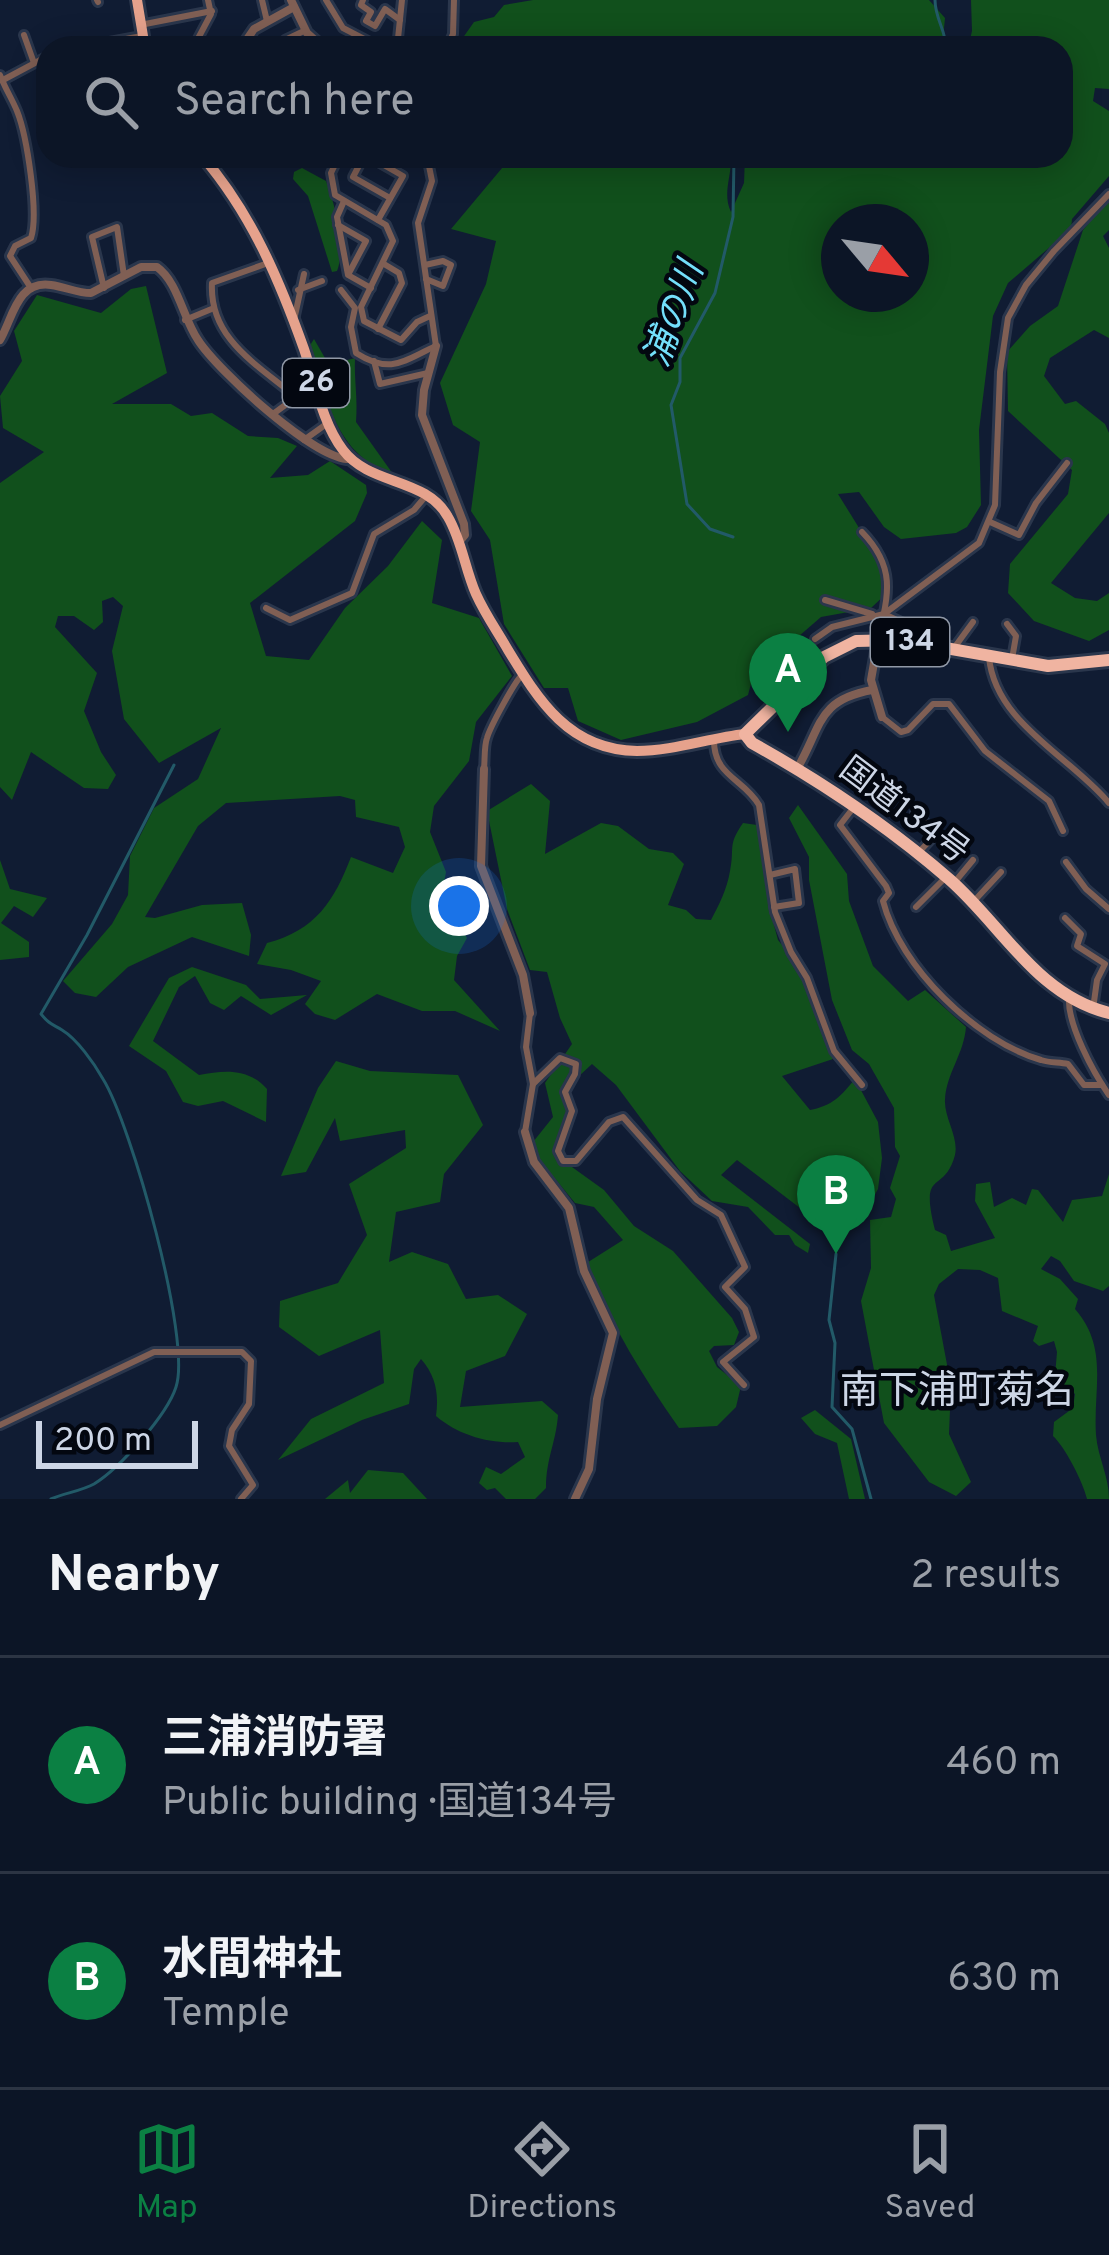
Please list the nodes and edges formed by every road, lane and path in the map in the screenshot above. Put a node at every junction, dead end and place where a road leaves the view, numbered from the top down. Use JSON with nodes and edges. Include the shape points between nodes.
{"nodes":[{"id":1,"x":137,"y":0,"type":"edge"},
{"id":2,"x":208,"y":0,"type":"edge"},
{"id":3,"x":262,"y":0,"type":"edge"},
{"id":4,"x":326,"y":0,"type":"edge"},
{"id":5,"x":363,"y":0,"type":"edge"},
{"id":6,"x":402,"y":0,"type":"edge"},
{"id":7,"x":454,"y":0,"type":"edge"},
{"id":8,"x":292,"y":3,"type":"edge"},
{"id":9,"x":212,"y":11,"type":"junction"},
{"id":10,"x":400,"y":20,"type":"junction"},
{"id":11,"x":267,"y":21,"type":"junction"},
{"id":12,"x":305,"y":30,"type":"junction"},
{"id":13,"x":24,"y":35,"type":"dead end"},
{"id":14,"x":142,"y":36,"type":"edge"},
{"id":15,"x":199,"y":36,"type":"edge"},
{"id":16,"x":248,"y":36,"type":"edge"},
{"id":17,"x":293,"y":36,"type":"edge"},
{"id":18,"x":311,"y":36,"type":"edge"},
{"id":19,"x":358,"y":36,"type":"edge"},
{"id":20,"x":398,"y":36,"type":"edge"},
{"id":21,"x":452,"y":36,"type":"edge"},
{"id":22,"x":34,"y":63,"type":"joint"},
{"id":23,"x":1,"y":79,"type":"edge"},
{"id":24,"x":211,"y":168,"type":"edge"},
{"id":25,"x":334,"y":168,"type":"edge"},
{"id":26,"x":359,"y":168,"type":"edge"},
{"id":27,"x":388,"y":168,"type":"edge"},
{"id":28,"x":429,"y":168,"type":"edge"},
{"id":29,"x":1109,"y":194,"type":"edge"},
{"id":30,"x":390,"y":198,"type":"junction"},
{"id":31,"x":344,"y":201,"type":"junction"},
{"id":32,"x":378,"y":220,"type":"junction"},
{"id":33,"x":338,"y":226,"type":"junction"},
{"id":34,"x":271,"y":262,"type":"junction"},
{"id":35,"x":384,"y":264,"type":"junction"},
{"id":36,"x":424,"y":265,"type":"junction"},
{"id":37,"x":304,"y":274,"type":"dead end"},
{"id":38,"x":348,"y":275,"type":"junction"},
{"id":39,"x":124,"y":276,"type":"junction"},
{"id":40,"x":426,"y":279,"type":"junction"},
{"id":41,"x":322,"y":281,"type":"dead end"},
{"id":42,"x":31,"y":288,"type":"junction"},
{"id":43,"x":104,"y":288,"type":"junction"},
{"id":44,"x":371,"y":288,"type":"junction"},
{"id":45,"x":298,"y":290,"type":"junction"},
{"id":46,"x":340,"y":290,"type":"dead end"},
{"id":47,"x":214,"y":308,"type":"junction"},
{"id":48,"x":430,"y":316,"type":"junction"},
{"id":49,"x":185,"y":320,"type":"junction"},
{"id":50,"x":294,"y":320,"type":"junction"},
{"id":51,"x":378,"y":331,"type":"junction"},
{"id":52,"x":0,"y":340,"type":"edge"},
{"id":53,"x":436,"y":346,"type":"junction"},
{"id":54,"x":374,"y":361,"type":"junction"},
{"id":55,"x":428,"y":373,"type":"junction"},
{"id":56,"x":315,"y":382,"type":"junction"},
{"id":57,"x":296,"y":397,"type":"junction"},
{"id":58,"x":273,"y":414,"type":"junction"},
{"id":59,"x":329,"y":423,"type":"junction"},
{"id":60,"x":304,"y":440,"type":"junction"},
{"id":61,"x":351,"y":459,"type":"junction"},
{"id":62,"x":1067,"y":463,"type":"dead end"},
{"id":63,"x":426,"y":494,"type":"junction"},
{"id":64,"x":990,"y":523,"type":"junction"},
{"id":65,"x":862,"y":532,"type":"dead end"},
{"id":66,"x":459,"y":542,"type":"junction"},
{"id":67,"x":825,"y":599,"type":"dead end"},
{"id":68,"x":266,"y":608,"type":"dead end"},
{"id":69,"x":882,"y":614,"type":"junction"},
{"id":70,"x":973,"y":622,"type":"dead end"},
{"id":71,"x":1007,"y":624,"type":"dead end"},
{"id":72,"x":878,"y":638,"type":"junction"},
{"id":73,"x":815,"y":639,"type":"dead end"},
{"id":74,"x":938,"y":647,"type":"junction"},
{"id":75,"x":954,"y":649,"type":"junction"},
{"id":76,"x":989,"y":656,"type":"junction"},
{"id":77,"x":1109,"y":660,"type":"edge"},
{"id":78,"x":1012,"y":661,"type":"junction"},
{"id":79,"x":523,"y":674,"type":"junction"},
{"id":80,"x":872,"y":689,"type":"junction"},
{"id":81,"x":882,"y":717,"type":"joint"},
{"id":82,"x":745,"y":734,"type":"junction"},
{"id":83,"x":714,"y":738,"type":"junction"},
{"id":84,"x":484,"y":769,"type":"joint"},
{"id":85,"x":797,"y":769,"type":"junction"},
{"id":86,"x":1109,"y":803,"type":"edge"},
{"id":87,"x":854,"y":807,"type":"junction"},
{"id":88,"x":915,"y":812,"type":"dead end"},
{"id":89,"x":1063,"y":831,"type":"dead end"},
{"id":90,"x":918,"y":854,"type":"junction"},
{"id":91,"x":973,"y":860,"type":"dead end"},
{"id":92,"x":1066,"y":862,"type":"dead end"},
{"id":93,"x":1001,"y":872,"type":"dead end"},
{"id":94,"x":770,"y":874,"type":"junction"},
{"id":95,"x":950,"y":880,"type":"junction"},
{"id":96,"x":973,"y":902,"type":"junction"},
{"id":97,"x":774,"y":907,"type":"junction"},
{"id":98,"x":916,"y":907,"type":"dead end"},
{"id":99,"x":1109,"y":909,"type":"edge"},
{"id":100,"x":1065,"y":918,"type":"dead end"},
{"id":101,"x":1070,"y":997,"type":"junction"},
{"id":102,"x":1093,"y":1009,"type":"junction"},
{"id":103,"x":530,"y":1012,"type":"joint"},
{"id":104,"x":1109,"y":1013,"type":"edge"},
{"id":105,"x":533,"y":1084,"type":"junction"},
{"id":106,"x":862,"y":1085,"type":"dead end"},
{"id":107,"x":1106,"y":1089,"type":"edge"},
{"id":108,"x":525,"y":1132,"type":"joint"},
{"id":109,"x":744,"y":1385,"type":"dead end"},
{"id":110,"x":0,"y":1426,"type":"edge"},
{"id":111,"x":241,"y":1499,"type":"edge"},
{"id":112,"x":574,"y":1499,"type":"edge"}],
"edges":[{"from":1,"to":14,"type":"main road"},
{"from":2,"to":9,"type":"street"},
{"from":3,"to":11,"type":"street"},
{"from":4,"to":19,"type":"street","via":[[343,28]]},
{"from":5,"to":10,"type":"street","via":[[366,21],[375,26],[385,10]]},
{"from":6,"to":10,"type":"street"},
{"from":7,"to":21,"type":"street"},
{"from":8,"to":11,"type":"street"},
{"from":8,"to":12,"type":"street"},
{"from":9,"to":14,"type":"street"},
{"from":9,"to":15,"type":"street"},
{"from":10,"to":20,"type":"street"},
{"from":11,"to":16,"type":"street"},
{"from":12,"to":17,"type":"street"},
{"from":12,"to":18,"type":"street"},
{"from":13,"to":22,"type":"street"},
{"from":22,"to":23,"type":"street"},
{"from":23,"to":42,"type":"street","via":[[24,134],[35,225],[10,256]]},
{"from":24,"to":34,"type":"main road","number":"26"},
{"from":25,"to":31,"type":"street","via":[[334,192]]},
{"from":26,"to":30,"type":"street","via":[[353,177]]},
{"from":27,"to":30,"type":"street","via":[[403,176]]},
{"from":28,"to":36,"type":"street","via":[[418,223]]},
{"from":29,"to":64,"type":"street","via":[[1026,285],[1006,324]]},
{"from":30,"to":32,"type":"street"},
{"from":31,"to":32,"type":"street"},
{"from":31,"to":33,"type":"street"},
{"from":32,"to":35,"type":"street","via":[[393,242]]},
{"from":33,"to":38,"type":"street"},
{"from":33,"to":38,"type":"street","via":[[366,241]]},
{"from":34,"to":47,"type":"street","via":[[212,283]]},
{"from":34,"to":50,"type":"main road","number":"26"},
{"from":35,"to":44,"type":"street"},
{"from":35,"to":51,"type":"street","via":[[402,283]]},
{"from":36,"to":40,"type":"street"},
{"from":36,"to":40,"type":"street","via":[[451,265],[443,286]]},
{"from":37,"to":45,"type":"street"},
{"from":38,"to":44,"type":"street"},
{"from":39,"to":43,"type":"street"},
{"from":39,"to":43,"type":"street","via":[[116,227],[92,238]]},
{"from":39,"to":49,"type":"street","via":[[161,268]]},
{"from":40,"to":48,"type":"street"},
{"from":41,"to":45,"type":"street"},
{"from":42,"to":43,"type":"street"},
{"from":42,"to":52,"type":"street"},
{"from":44,"to":51,"type":"street","via":[[361,315]]},
{"from":45,"to":50,"type":"street"},
{"from":46,"to":54,"type":"street","via":[[355,308],[356,352]]},
{"from":47,"to":49,"type":"street"},
{"from":47,"to":57,"type":"street","via":[[225,338]]},
{"from":48,"to":51,"type":"street","via":[[403,340]]},
{"from":48,"to":53,"type":"street"},
{"from":49,"to":58,"type":"street","via":[[213,362]]},
{"from":50,"to":56,"type":"main road","number":"26"},
{"from":53,"to":54,"type":"street","via":[[406,362]]},
{"from":53,"to":55,"type":"street"},
{"from":54,"to":55,"type":"street","via":[[380,384]]},
{"from":55,"to":66,"type":"street","via":[[424,423],[464,524]]},
{"from":56,"to":57,"type":"street"},
{"from":56,"to":59,"type":"main road","number":"26"},
{"from":57,"to":58,"type":"street"},
{"from":58,"to":60,"type":"street"},
{"from":59,"to":60,"type":"street"},
{"from":59,"to":61,"type":"main road","number":"26"},
{"from":60,"to":61,"type":"street"},
{"from":61,"to":63,"type":"main road"},
{"from":62,"to":64,"type":"street","via":[[1018,535]]},
{"from":63,"to":66,"type":"main road","via":[[445,511]]},
{"from":63,"to":68,"type":"street","via":[[374,534],[352,593],[290,620]]},
{"from":64,"to":69,"type":"street","via":[[974,549]]},
{"from":65,"to":69,"type":"street","via":[[886,564]]},
{"from":66,"to":79,"type":"main road","via":[[476,593]]},
{"from":67,"to":69,"type":"street"},
{"from":69,"to":72,"type":"street"},
{"from":69,"to":73,"type":"street"},
{"from":69,"to":74,"type":"street"},
{"from":70,"to":75,"type":"street"},
{"from":71,"to":78,"type":"street","via":[[1016,636]]},
{"from":72,"to":74,"type":"highway","number":"134"},
{"from":72,"to":80,"type":"street"},
{"from":72,"to":82,"type":"highway","number":"134","via":[[824,658]]},
{"from":74,"to":75,"type":"highway","number":"134"},
{"from":75,"to":76,"type":"highway","number":"134"},
{"from":76,"to":78,"type":"highway","number":"134"},
{"from":76,"to":86,"type":"street","via":[[998,693]]},
{"from":77,"to":78,"type":"highway","number":"134"},
{"from":79,"to":83,"type":"main road","via":[[557,721],[601,745],[638,751]]},
{"from":79,"to":84,"type":"street","via":[[487,738]]},
{"from":80,"to":81,"type":"street"},
{"from":80,"to":85,"type":"street","via":[[832,704]]},
{"from":81,"to":89,"type":"street","via":[[901,732],[933,704],[949,704],[985,751],[1048,801]]},
{"from":82,"to":83,"type":"main road"},
{"from":82,"to":85,"type":"highway","name":"国道134号"},
{"from":83,"to":94,"type":"street","via":[[722,770],[759,805]]},
{"from":84,"to":103,"type":"street","via":[[481,866]]},
{"from":85,"to":87,"type":"highway","name":"国道134号"},
{"from":87,"to":90,"type":"highway","name":"国道134号"},
{"from":87,"to":107,"type":"street","via":[[840,825],[886,886],[898,940],[929,981],[987,1035],[1044,1062],[1068,1064],[1084,1085]]},
{"from":88,"to":90,"type":"street","via":[[936,834]]},
{"from":90,"to":95,"type":"highway","name":"国道134号"},
{"from":91,"to":95,"type":"street"},
{"from":92,"to":99,"type":"street"},
{"from":93,"to":96,"type":"street"},
{"from":94,"to":97,"type":"street"},
{"from":94,"to":97,"type":"street","via":[[794,869],[799,903]]},
{"from":95,"to":96,"type":"highway","name":"国道134号"},
{"from":95,"to":98,"type":"street"},
{"from":96,"to":101,"type":"highway","name":"国道134号","via":[[1033,970]]},
{"from":97,"to":106,"type":"street","via":[[834,1051]]},
{"from":100,"to":102,"type":"street","via":[[1082,934],[1077,946],[1105,964]]},
{"from":101,"to":102,"type":"highway","name":"国道134号"},
{"from":101,"to":107,"type":"street","via":[[1069,1016]]},
{"from":102,"to":104,"type":"highway","name":"国道134号"},
{"from":103,"to":105,"type":"street"},
{"from":105,"to":108,"type":"street"},
{"from":105,"to":109,"type":"street","via":[[560,1058],[575,1064],[565,1092],[572,1111],[558,1147],[563,1161],[575,1161],[619,1116],[725,1220],[745,1267],[725,1287],[745,1309],[754,1337],[724,1362]]},
{"from":108,"to":112,"type":"street","via":[[529,1153],[569,1208],[584,1271],[613,1333],[589,1469]]},
{"from":110,"to":111,"type":"street","via":[[154,1352],[242,1352],[250,1357],[249,1404],[229,1446],[253,1485]]}]}
